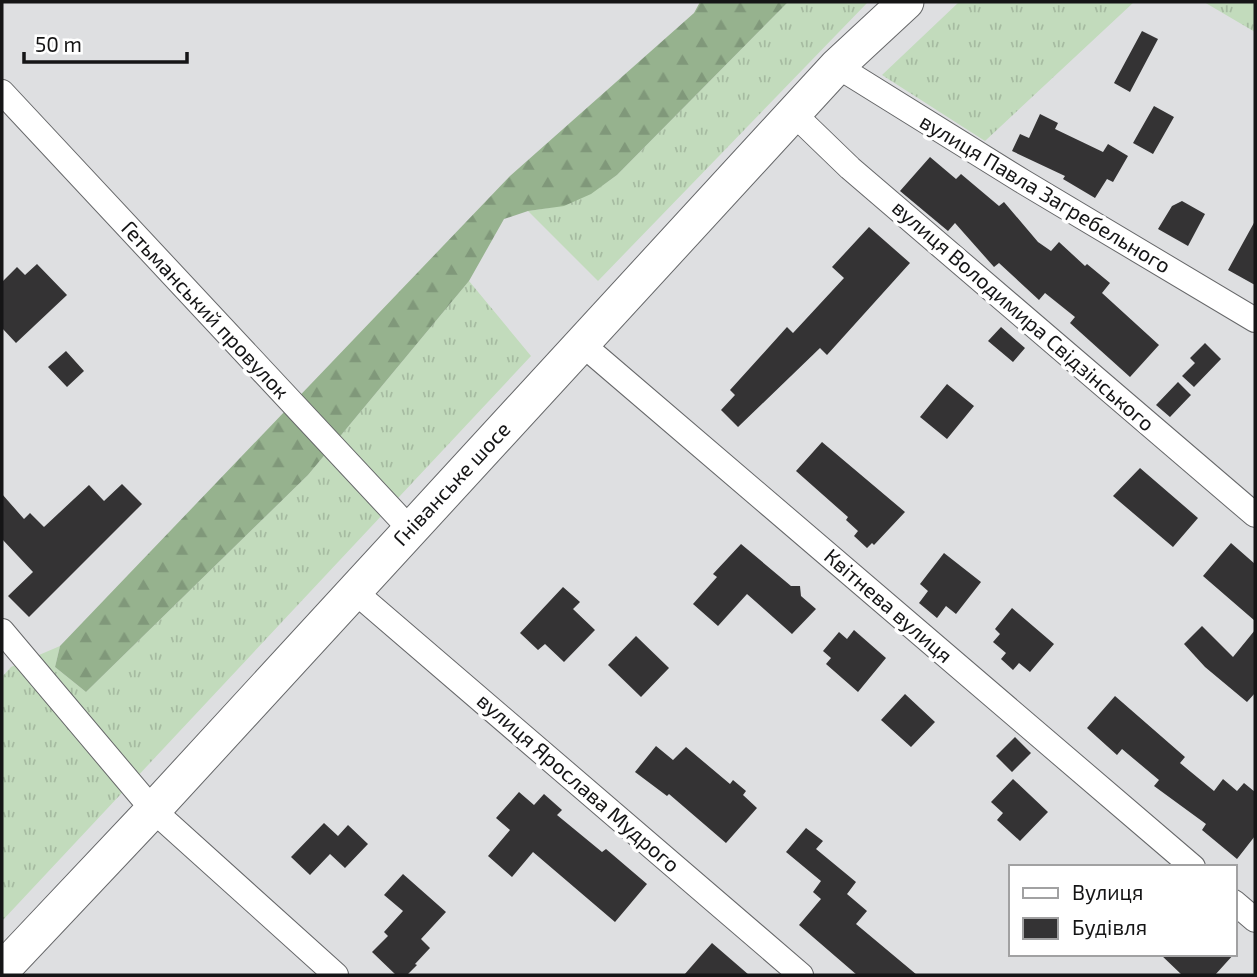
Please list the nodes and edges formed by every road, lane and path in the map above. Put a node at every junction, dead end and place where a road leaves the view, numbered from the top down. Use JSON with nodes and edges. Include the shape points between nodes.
{"nodes":[{"id":1,"x":906,"y":2,"type":"edge"},
{"id":2,"x":837,"y":66,"type":"junction"},
{"id":3,"x":2,"y":92,"type":"edge"},
{"id":4,"x":793,"y":113,"type":"junction"},
{"id":5,"x":1255,"y":320,"type":"edge"},
{"id":6,"x":582,"y":344,"type":"junction"},
{"id":7,"x":1255,"y":514,"type":"edge"},
{"id":8,"x":409,"y":528,"type":"junction"},
{"id":9,"x":354,"y":591,"type":"junction"},
{"id":10,"x":2,"y":631,"type":"edge"},
{"id":11,"x":153,"y":810,"type":"junction"},
{"id":12,"x":1191,"y":865,"type":"edge"},
{"id":13,"x":1236,"y":904,"type":"edge"},
{"id":14,"x":1255,"y":920,"type":"edge"},
{"id":15,"x":2,"y":970,"type":"edge"},
{"id":16,"x":336,"y":975,"type":"edge"},
{"id":17,"x":802,"y":975,"type":"edge"}],
"edges":[{"from":1,"to":2,"type":"main road","name":"Гніванське шосе"},
{"from":2,"to":4,"type":"main road","name":"Гніванське шосе"},
{"from":2,"to":5,"type":"street","name":"вулиця Павла Загребельного"},
{"from":3,"to":8,"type":"street","name":"Гетьманський провулок"},
{"from":4,"to":6,"type":"main road","name":"Гніванське шосе"},
{"from":4,"to":7,"type":"street","name":"вулиця Володимира Свідзінського","via":[[850,168]]},
{"from":6,"to":8,"type":"main road","name":"Гніванське шосе"},
{"from":6,"to":12,"type":"street","name":"Квітнева вулиця"},
{"from":8,"to":9,"type":"main road","name":"Гніванське шосе"},
{"from":9,"to":11,"type":"main road","name":"Гніванське шосе"},
{"from":9,"to":17,"type":"street","name":"вулиця Ярослава Мудрого"},
{"from":10,"to":11,"type":"street"},
{"from":11,"to":15,"type":"main road","name":"Гніванське шосе"},
{"from":11,"to":16,"type":"street"},
{"from":13,"to":14,"type":"street"}]}
